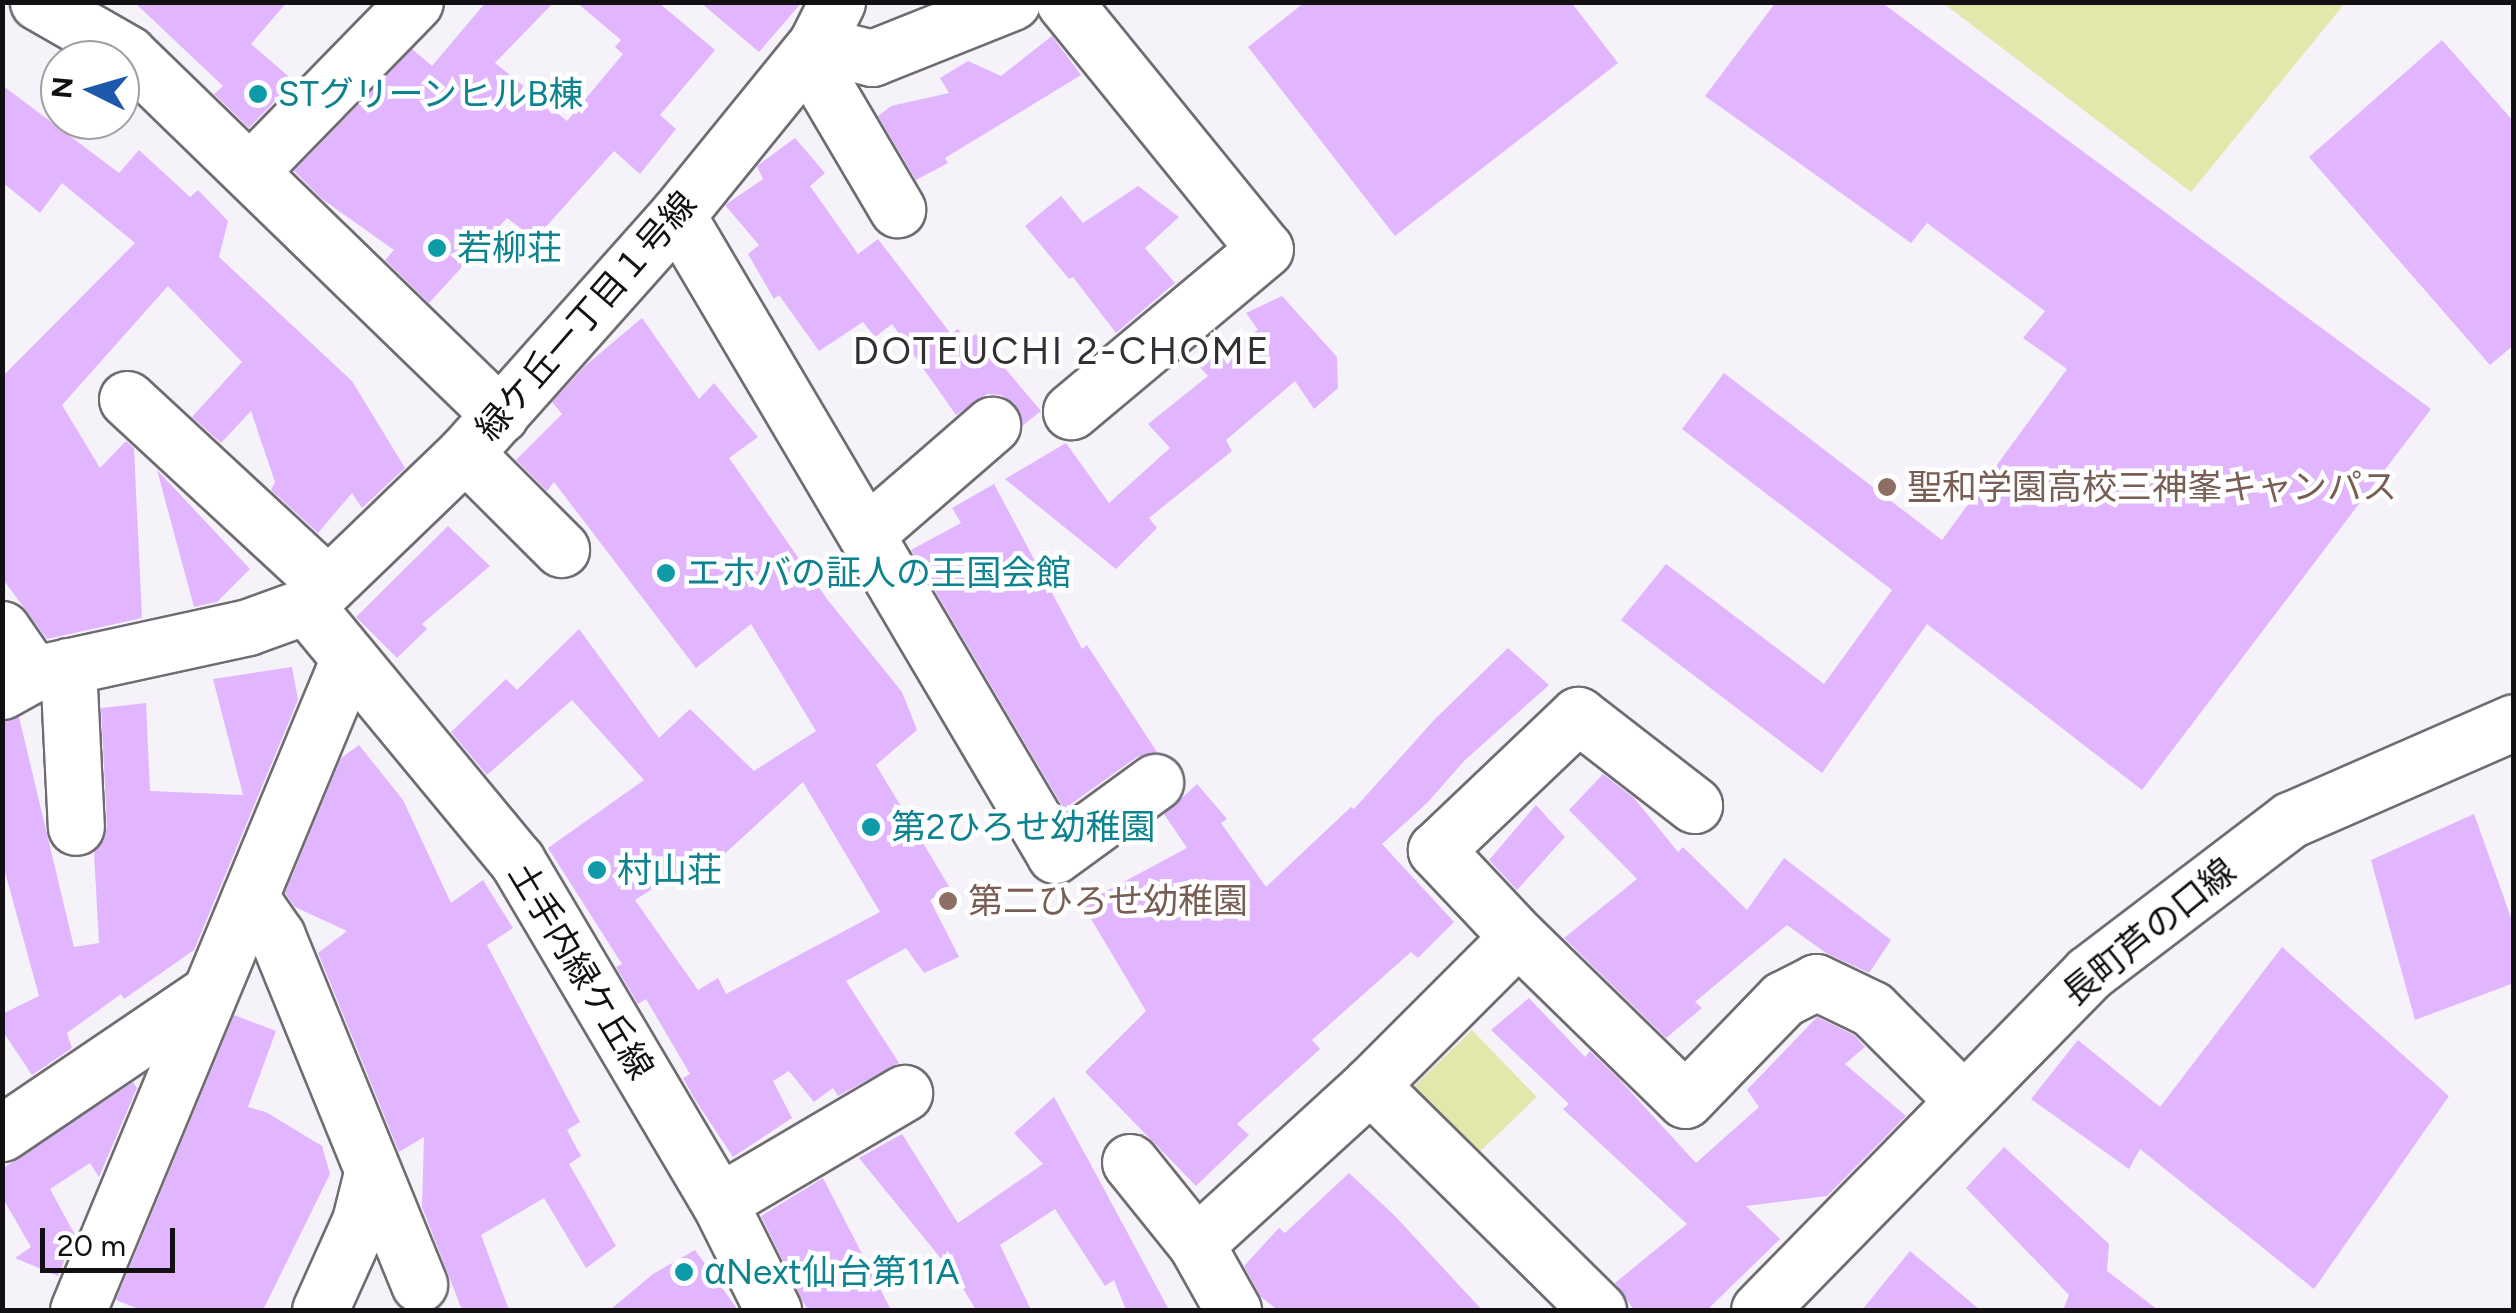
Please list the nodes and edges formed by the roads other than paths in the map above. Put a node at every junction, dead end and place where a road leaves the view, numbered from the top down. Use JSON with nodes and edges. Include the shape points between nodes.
{"nodes":[{"id":1,"x":38,"y":2,"type":"edge"},
{"id":2,"x":415,"y":2,"type":"edge"},
{"id":3,"x":1012,"y":2,"type":"edge"},
{"id":4,"x":1064,"y":2,"type":"edge"},
{"id":5,"x":820,"y":34,"type":"edge"},
{"id":6,"x":250,"y":171,"type":"junction"},
{"id":7,"x":897,"y":210,"type":"dead end"},
{"id":8,"x":677,"y":215,"type":"junction"},
{"id":9,"x":127,"y":399,"type":"dead end"},
{"id":10,"x":1071,"y":412,"type":"dead end"},
{"id":11,"x":992,"y":425,"type":"dead end"},
{"id":12,"x":482,"y":434,"type":"junction"},
{"id":13,"x":866,"y":534,"type":"junction"},
{"id":14,"x":561,"y":550,"type":"dead end"},
{"id":15,"x":316,"y":594,"type":"junction"},
{"id":16,"x":2,"y":629,"type":"edge"},
{"id":17,"x":349,"y":658,"type":"junction"},
{"id":18,"x":35,"y":677,"type":"edge"},
{"id":19,"x":2514,"y":722,"type":"edge"},
{"id":20,"x":1156,"y":782,"type":"dead end"},
{"id":21,"x":1694,"y":805,"type":"dead end"},
{"id":22,"x":76,"y":827,"type":"dead end"},
{"id":23,"x":250,"y":897,"type":"junction"},
{"id":24,"x":1518,"y":937,"type":"junction"},
{"id":25,"x":210,"y":992,"type":"junction"},
{"id":26,"x":1370,"y":1084,"type":"junction"},
{"id":27,"x":904,"y":1093,"type":"dead end"},
{"id":28,"x":1964,"y":1101,"type":"junction"},
{"id":29,"x":2,"y":1133,"type":"edge"},
{"id":30,"x":1130,"y":1162,"type":"dead end"},
{"id":31,"x":372,"y":1173,"type":"junction"},
{"id":32,"x":718,"y":1202,"type":"junction"},
{"id":33,"x":1196,"y":1244,"type":"junction"},
{"id":34,"x":419,"y":1284,"type":"dead end"},
{"id":35,"x":78,"y":1310,"type":"edge"},
{"id":36,"x":320,"y":1310,"type":"edge"},
{"id":37,"x":773,"y":1310,"type":"edge"},
{"id":38,"x":1233,"y":1310,"type":"edge"},
{"id":39,"x":1598,"y":1310,"type":"edge"},
{"id":40,"x":1758,"y":1310,"type":"edge"}],
"edges":[{"from":1,"to":6,"type":"street","via":[[127,52]]},
{"from":2,"to":6,"type":"street"},
{"from":3,"to":5,"type":"street","via":[[872,58]]},
{"from":4,"to":10,"type":"street","via":[[1265,249]]},
{"from":5,"to":7,"type":"street"},
{"from":5,"to":8,"type":"street","name":"緑ケ丘一丁目１号線"},
{"from":6,"to":12,"type":"street"},
{"from":8,"to":12,"type":"street","name":"緑ケ丘一丁目１号線"},
{"from":8,"to":13,"type":"street"},
{"from":9,"to":15,"type":"street","name":"土手内緑ケ丘線"},
{"from":11,"to":13,"type":"street"},
{"from":12,"to":14,"type":"street"},
{"from":12,"to":15,"type":"street","name":"緑ケ丘一丁目１号線"},
{"from":13,"to":20,"type":"street","via":[[1055,855]]},
{"from":15,"to":17,"type":"street","name":"土手内緑ケ丘線"},
{"from":15,"to":18,"type":"street","via":[[248,627]]},
{"from":16,"to":18,"type":"street"},
{"from":17,"to":23,"type":"street"},
{"from":17,"to":32,"type":"street","name":"土手内緑ケ丘線","via":[[517,861]]},
{"from":18,"to":22,"type":"street"},
{"from":19,"to":28,"type":"street","name":"長町芦の口線","via":[[2290,820],[2089,973]]},
{"from":21,"to":24,"type":"street","via":[[1578,716],[1436,850]]},
{"from":23,"to":25,"type":"street"},
{"from":23,"to":31,"type":"street","via":[[276,936]]},
{"from":24,"to":26,"type":"street"},
{"from":24,"to":28,"type":"street","via":[[1685,1100],[1784,999],[1816,982],[1872,1009]]},
{"from":25,"to":29,"type":"street"},
{"from":25,"to":35,"type":"street"},
{"from":26,"to":33,"type":"street"},
{"from":26,"to":39,"type":"street"},
{"from":27,"to":32,"type":"street"},
{"from":28,"to":40,"type":"street","name":"長町芦の口線"},
{"from":30,"to":33,"type":"street"},
{"from":31,"to":34,"type":"street"},
{"from":31,"to":36,"type":"street","via":[[360,1220]]},
{"from":32,"to":37,"type":"street","name":"土手内緑ケ丘線"},
{"from":33,"to":38,"type":"street"}]}
